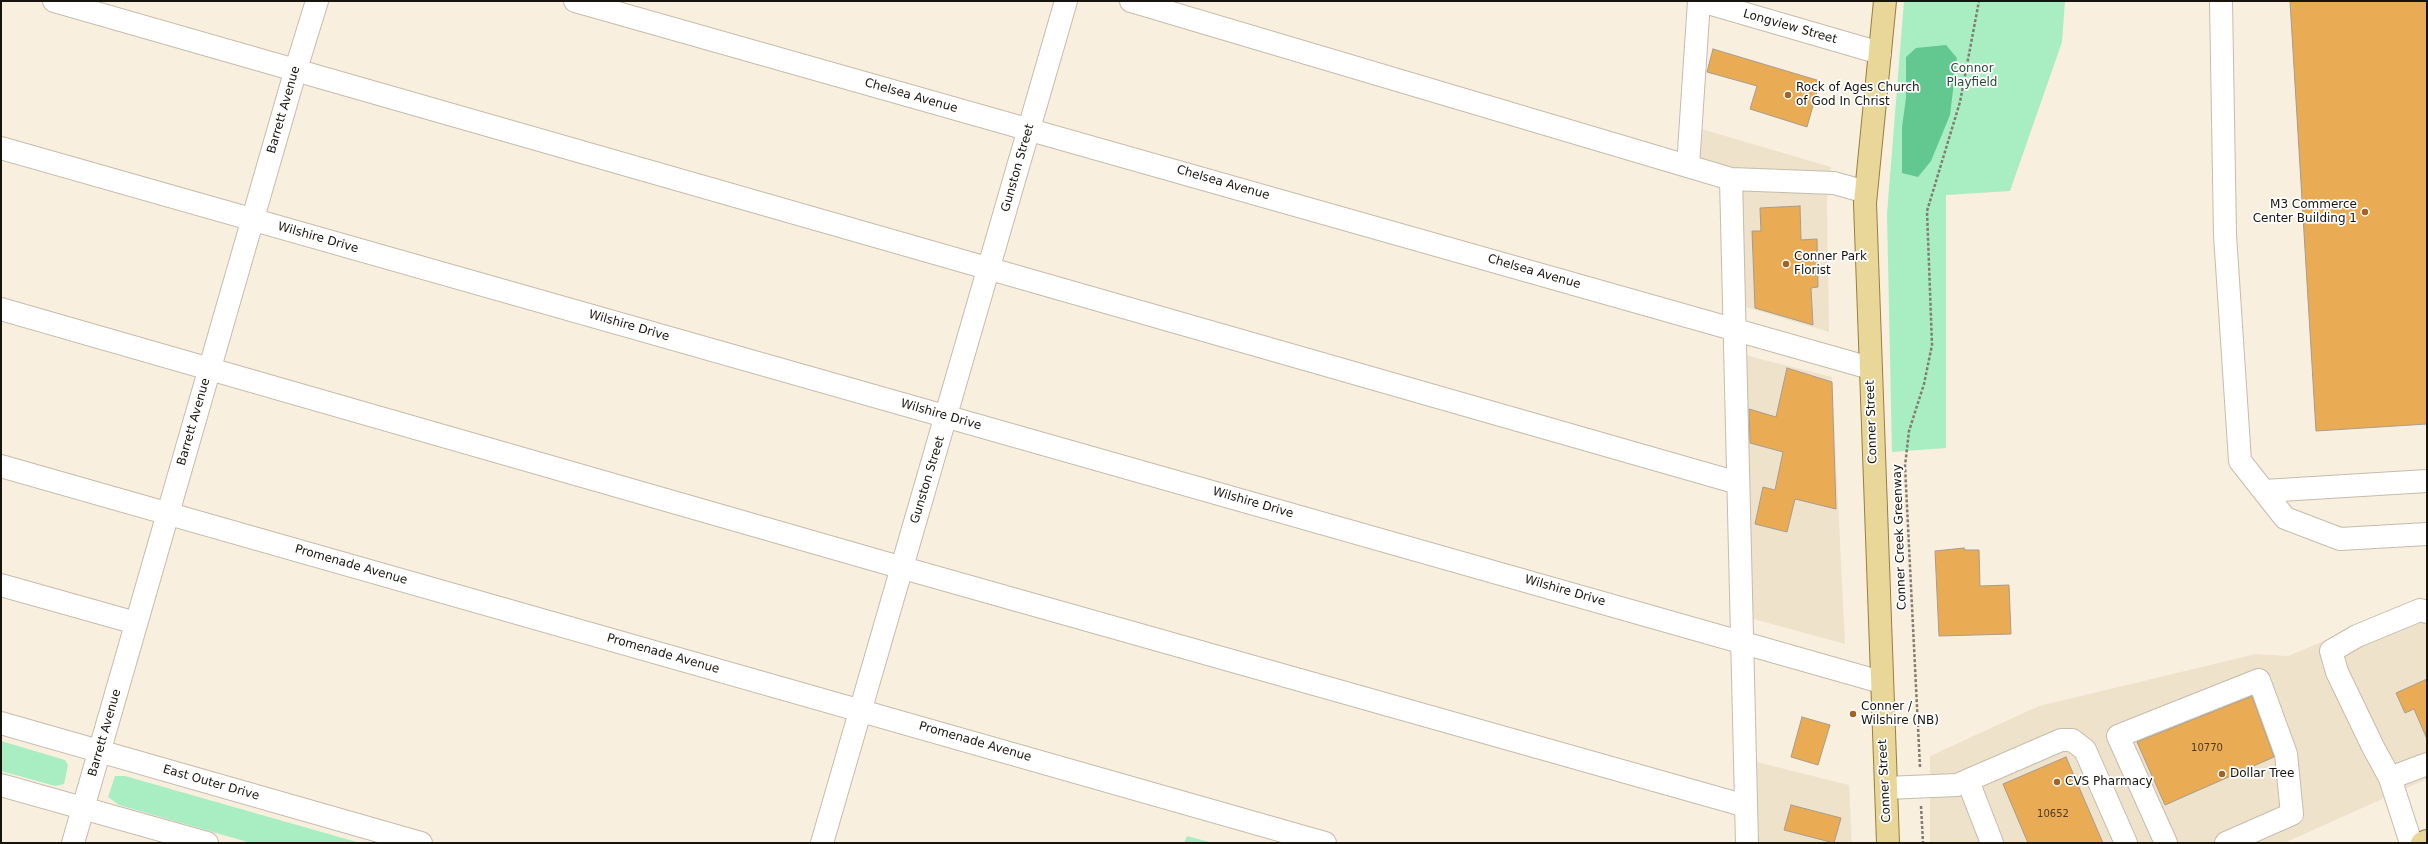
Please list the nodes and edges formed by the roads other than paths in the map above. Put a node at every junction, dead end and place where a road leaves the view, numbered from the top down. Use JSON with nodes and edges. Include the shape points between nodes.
{"nodes":[{"id":1,"x":54,"y":1,"type":"edge"},
{"id":2,"x":317,"y":1,"type":"edge"},
{"id":3,"x":575,"y":1,"type":"edge"},
{"id":4,"x":1066,"y":1,"type":"edge"},
{"id":5,"x":1131,"y":1,"type":"edge"},
{"id":6,"x":1700,"y":1,"type":"edge"},
{"id":7,"x":1885,"y":1,"type":"edge"},
{"id":8,"x":2221,"y":1,"type":"edge"},
{"id":9,"x":1880,"y":53,"type":"junction"},
{"id":10,"x":296,"y":69,"type":"junction"},
{"id":11,"x":1029,"y":129,"type":"junction"},
{"id":12,"x":1,"y":148,"type":"edge"},
{"id":13,"x":1688,"y":166,"type":"junction"},
{"id":14,"x":1731,"y":179,"type":"junction"},
{"id":15,"x":1866,"y":192,"type":"junction"},
{"id":16,"x":252,"y":219,"type":"junction"},
{"id":17,"x":989,"y":267,"type":"junction"},
{"id":18,"x":1,"y":309,"type":"edge"},
{"id":19,"x":1734,"y":328,"type":"junction"},
{"id":20,"x":210,"y":368,"type":"junction"},
{"id":21,"x":1870,"y":368,"type":"junction"},
{"id":22,"x":947,"y":416,"type":"junction"},
{"id":23,"x":1,"y":466,"type":"edge"},
{"id":24,"x":2427,"y":481,"type":"edge"},
{"id":25,"x":1738,"y":483,"type":"junction"},
{"id":26,"x":2264,"y":491,"type":"junction"},
{"id":27,"x":168,"y":513,"type":"junction"},
{"id":28,"x":2427,"y":534,"type":"edge"},
{"id":29,"x":902,"y":568,"type":"junction"},
{"id":30,"x":1,"y":585,"type":"edge"},
{"id":31,"x":2427,"y":612,"type":"edge"},
{"id":32,"x":136,"y":623,"type":"junction"},
{"id":33,"x":1742,"y":641,"type":"junction"},
{"id":34,"x":1881,"y":682,"type":"junction"},
{"id":35,"x":860,"y":709,"type":"junction"},
{"id":36,"x":1,"y":723,"type":"edge"},
{"id":37,"x":100,"y":751,"type":"junction"},
{"id":38,"x":2427,"y":764,"type":"edge"},
{"id":39,"x":2390,"y":778,"type":"junction"},
{"id":40,"x":1968,"y":780,"type":"junction"},
{"id":41,"x":1,"y":785,"type":"edge"},
{"id":42,"x":1886,"y":788,"type":"junction"},
{"id":43,"x":1746,"y":806,"type":"junction"},
{"id":44,"x":83,"y":808,"type":"junction"},
{"id":45,"x":2427,"y":841,"type":"edge"},
{"id":46,"x":73,"y":843,"type":"edge"},
{"id":47,"x":207,"y":843,"type":"edge"},
{"id":48,"x":422,"y":843,"type":"edge"},
{"id":49,"x":822,"y":843,"type":"edge"},
{"id":50,"x":1325,"y":843,"type":"edge"},
{"id":51,"x":1747,"y":843,"type":"edge"},
{"id":52,"x":1888,"y":843,"type":"edge"},
{"id":53,"x":1992,"y":843,"type":"edge"},
{"id":54,"x":2126,"y":843,"type":"edge"},
{"id":55,"x":2166,"y":843,"type":"edge"},
{"id":56,"x":2226,"y":843,"type":"edge"},
{"id":57,"x":2411,"y":843,"type":"edge"},
{"id":58,"x":2422,"y":843,"type":"edge"}],
"edges":[{"from":1,"to":10,"type":"street"},
{"from":2,"to":10,"type":"street","name":"Barrett Avenue"},
{"from":3,"to":11,"type":"street","name":"Chelsea Avenue"},
{"from":4,"to":11,"type":"street","name":"Gunston Street"},
{"from":5,"to":13,"type":"street"},
{"from":6,"to":9,"type":"street","name":"Longview Street"},
{"from":6,"to":13,"type":"street"},
{"from":7,"to":9,"type":"main road","name":"Conner Street"},
{"from":8,"to":26,"type":"street","via":[[2225,235],[2240,461]]},
{"from":9,"to":15,"type":"main road","name":"Conner Street"},
{"from":10,"to":16,"type":"street","name":"Barrett Avenue"},
{"from":10,"to":17,"type":"street"},
{"from":11,"to":17,"type":"street","name":"Gunston Street"},
{"from":11,"to":19,"type":"street","name":"Chelsea Avenue"},
{"from":12,"to":16,"type":"street","name":"Wilshire Drive"},
{"from":13,"to":14,"type":"street"},
{"from":14,"to":15,"type":"street","via":[[1834,183]]},
{"from":14,"to":19,"type":"street"},
{"from":15,"to":21,"type":"main road","name":"Conner Street"},
{"from":16,"to":20,"type":"street","name":"Barrett Avenue"},
{"from":16,"to":22,"type":"street","name":"Wilshire Drive"},
{"from":17,"to":22,"type":"street","name":"Gunston Street"},
{"from":17,"to":25,"type":"street"},
{"from":18,"to":20,"type":"street"},
{"from":19,"to":21,"type":"street","name":"Chelsea Avenue"},
{"from":19,"to":25,"type":"street"},
{"from":20,"to":27,"type":"street","name":"Barrett Avenue"},
{"from":20,"to":29,"type":"street"},
{"from":21,"to":34,"type":"main road","name":"Conner Street"},
{"from":22,"to":29,"type":"street","name":"Gunston Street"},
{"from":22,"to":33,"type":"street","name":"Wilshire Drive"},
{"from":23,"to":27,"type":"street","name":"Promenade Avenue"},
{"from":24,"to":26,"type":"street"},
{"from":25,"to":33,"type":"street"},
{"from":26,"to":28,"type":"street","via":[[2285,518],[2340,539]]},
{"from":27,"to":32,"type":"street","name":"Barrett Avenue"},
{"from":27,"to":35,"type":"street","name":"Promenade Avenue"},
{"from":29,"to":35,"type":"street","name":"Gunston Street"},
{"from":29,"to":43,"type":"street"},
{"from":30,"to":32,"type":"street"},
{"from":31,"to":39,"type":"street","via":[[2420,610],[2358,636],[2332,651],[2337,672],[2372,747]]},
{"from":32,"to":37,"type":"street","name":"Barrett Avenue"},
{"from":33,"to":34,"type":"street","name":"Wilshire Drive"},
{"from":33,"to":43,"type":"street"},
{"from":34,"to":42,"type":"main road","name":"Conner Street"},
{"from":35,"to":49,"type":"street","name":"Gunston Street"},
{"from":35,"to":50,"type":"street","name":"Promenade Avenue"},
{"from":36,"to":37,"type":"street","name":"East Outer Drive"},
{"from":37,"to":44,"type":"street","name":"Barrett Avenue"},
{"from":37,"to":48,"type":"street","name":"East Outer Drive"},
{"from":38,"to":39,"type":"street"},
{"from":39,"to":57,"type":"street"},
{"from":40,"to":42,"type":"street","via":[[1957,785]]},
{"from":40,"to":53,"type":"street"},
{"from":40,"to":54,"type":"street","via":[[2061,740],[2072,740],[2085,750]]},
{"from":41,"to":44,"type":"street"},
{"from":42,"to":52,"type":"main road","name":"Conner Street"},
{"from":43,"to":51,"type":"street"},
{"from":44,"to":46,"type":"street","name":"Barrett Avenue"},
{"from":44,"to":47,"type":"street"},
{"from":45,"to":58,"type":"main road"},
{"from":55,"to":56,"type":"street","via":[[2118,736],[2260,680],[2286,754],[2292,814]]}]}
